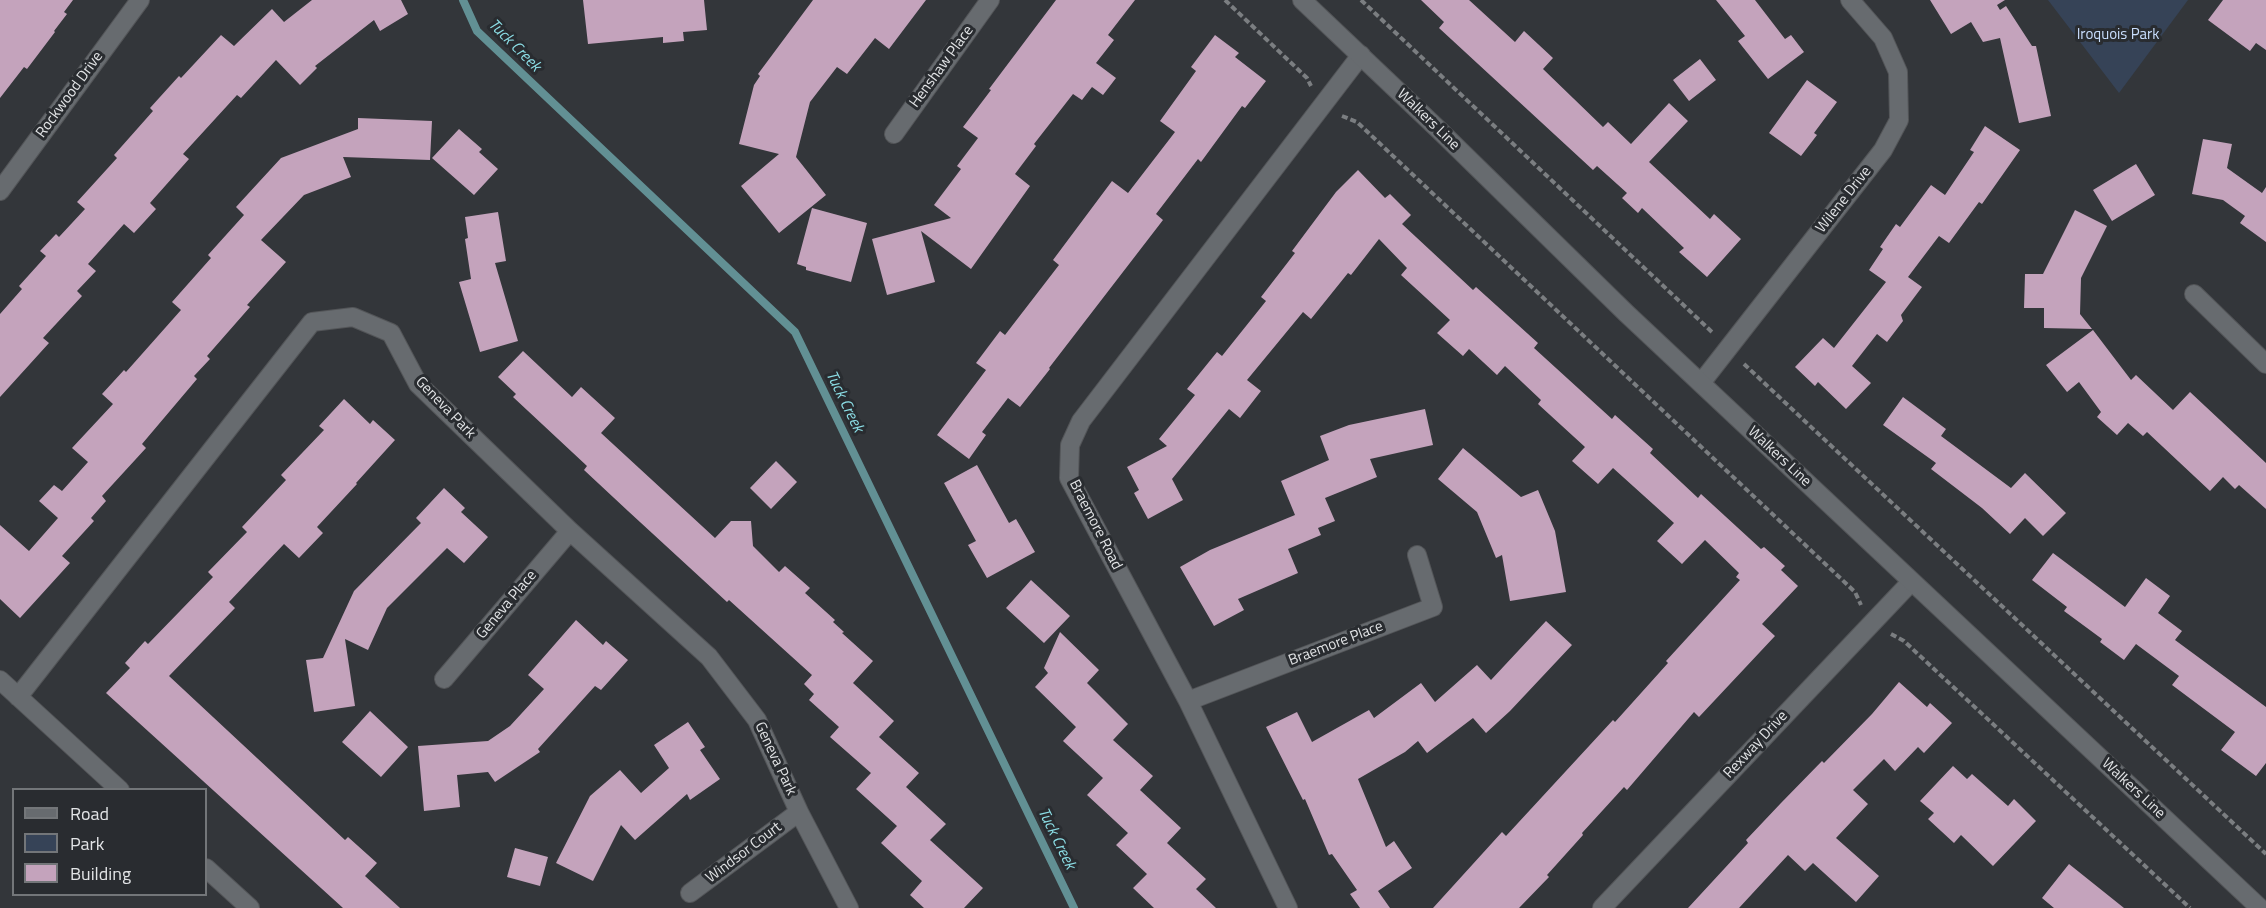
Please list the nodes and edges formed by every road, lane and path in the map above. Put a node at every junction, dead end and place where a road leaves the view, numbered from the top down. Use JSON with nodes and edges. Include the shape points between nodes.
{"nodes":[{"id":1,"x":140,"y":0,"type":"edge"},
{"id":2,"x":990,"y":0,"type":"edge"},
{"id":3,"x":1225,"y":0,"type":"edge"},
{"id":4,"x":1302,"y":0,"type":"edge"},
{"id":5,"x":1361,"y":0,"type":"edge"},
{"id":6,"x":1850,"y":0,"type":"edge"},
{"id":7,"x":1361,"y":56,"type":"junction"},
{"id":8,"x":1321,"y":108,"type":"junction"},
{"id":9,"x":894,"y":134,"type":"dead end"},
{"id":10,"x":0,"y":191,"type":"edge"},
{"id":11,"x":2194,"y":294,"type":"dead end"},
{"id":12,"x":1727,"y":348,"type":"junction"},
{"id":13,"x":2266,"y":364,"type":"edge"},
{"id":14,"x":1701,"y":383,"type":"junction"},
{"id":15,"x":570,"y":531,"type":"junction"},
{"id":16,"x":1417,"y":555,"type":"dead end"},
{"id":17,"x":1911,"y":582,"type":"junction"},
{"id":18,"x":1871,"y":624,"type":"junction"},
{"id":19,"x":444,"y":679,"type":"dead end"},
{"id":20,"x":0,"y":680,"type":"edge"},
{"id":21,"x":18,"y":697,"type":"junction"},
{"id":22,"x":1188,"y":701,"type":"junction"},
{"id":23,"x":119,"y":788,"type":"edge"},
{"id":24,"x":799,"y":812,"type":"junction"},
{"id":25,"x":2266,"y":854,"type":"edge"},
{"id":26,"x":207,"y":869,"type":"edge"},
{"id":27,"x":690,"y":893,"type":"dead end"},
{"id":28,"x":250,"y":908,"type":"edge"},
{"id":29,"x":849,"y":908,"type":"edge"},
{"id":30,"x":1288,"y":908,"type":"edge"},
{"id":31,"x":1602,"y":908,"type":"edge"},
{"id":32,"x":2190,"y":908,"type":"edge"},
{"id":33,"x":2260,"y":908,"type":"edge"}],
"edges":[{"from":1,"to":10,"type":"street","name":"Rockwood Drive"},
{"from":2,"to":9,"type":"street","name":"Henshaw Place"},
{"from":3,"to":8,"type":"path","via":[[1307,78]]},
{"from":4,"to":7,"type":"street","name":"Walkers Line"},
{"from":5,"to":12,"type":"path"},
{"from":6,"to":12,"type":"street","name":"Wilene Drive","via":[[1883,38],[1898,72],[1899,120],[1883,150]]},
{"from":7,"to":8,"type":"street","name":"Braemore Road"},
{"from":7,"to":14,"type":"street","name":"Walkers Line"},
{"from":8,"to":18,"type":"path","via":[[1357,122],[1855,592]]},
{"from":8,"to":22,"type":"street","name":"Braemore Road","via":[[1081,421],[1070,445],[1069,478]]},
{"from":11,"to":13,"type":"street"},
{"from":12,"to":14,"type":"street","name":"Wilene Drive"},
{"from":12,"to":25,"type":"path"},
{"from":14,"to":17,"type":"street","name":"Walkers Line"},
{"from":15,"to":19,"type":"street","name":"Geneva Place"},
{"from":15,"to":21,"type":"street","name":"Geneva Park","via":[[418,384],[391,333],[353,317],[312,322]]},
{"from":15,"to":24,"type":"street","name":"Geneva Park","via":[[709,657],[757,720]]},
{"from":16,"to":22,"type":"street","name":"Braemore Place","via":[[1433,607]]},
{"from":17,"to":18,"type":"street","name":"Rexway Drive"},
{"from":17,"to":33,"type":"street","name":"Walkers Line"},
{"from":18,"to":31,"type":"street","name":"Rexway Drive"},
{"from":18,"to":32,"type":"path","via":[[1904,641]]},
{"from":20,"to":21,"type":"street"},
{"from":21,"to":23,"type":"street"},
{"from":22,"to":30,"type":"street","name":"Braemore Road"},
{"from":24,"to":27,"type":"street","name":"Windsor Court"},
{"from":24,"to":29,"type":"street","name":"Geneva Park"},
{"from":26,"to":28,"type":"street"}]}
